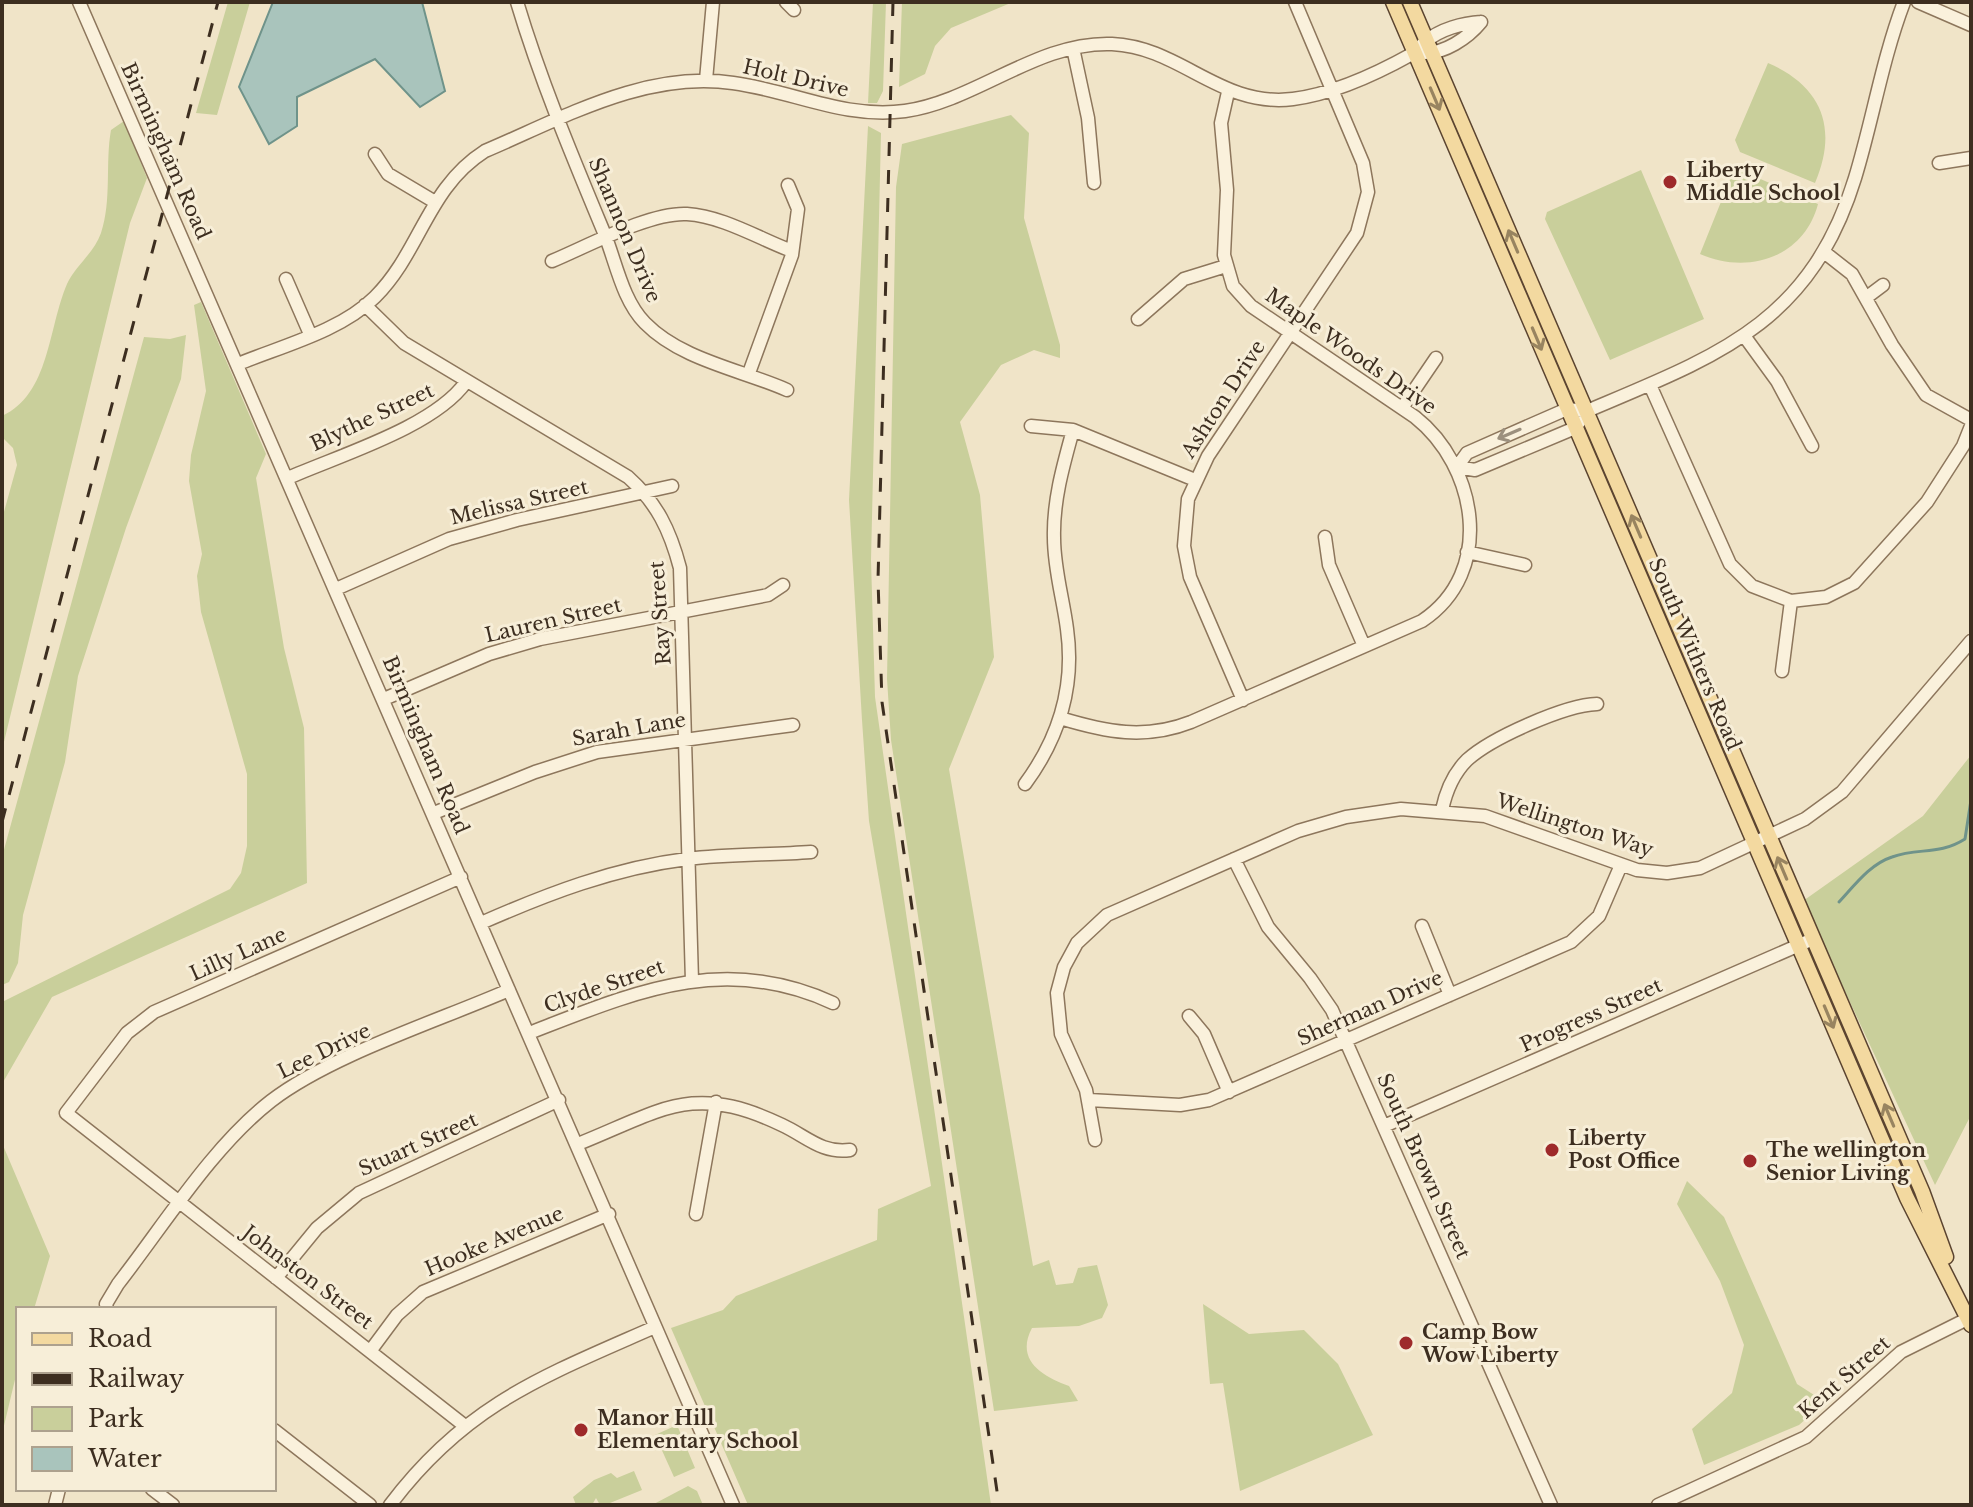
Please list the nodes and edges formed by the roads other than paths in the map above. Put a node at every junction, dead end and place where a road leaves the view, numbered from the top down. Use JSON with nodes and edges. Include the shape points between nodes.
{"nodes":[{"id":1,"x":79,"y":2,"type":"edge"},
{"id":2,"x":517,"y":2,"type":"edge"},
{"id":3,"x":713,"y":2,"type":"edge"},
{"id":4,"x":1295,"y":2,"type":"edge"},
{"id":5,"x":1393,"y":2,"type":"edge"},
{"id":6,"x":1410,"y":2,"type":"edge"},
{"id":7,"x":1904,"y":2,"type":"edge"},
{"id":8,"x":1918,"y":2,"type":"edge"},
{"id":9,"x":1971,"y":25,"type":"edge"},
{"id":10,"x":1429,"y":47,"type":"junction"},
{"id":11,"x":1073,"y":48,"type":"junction"},
{"id":12,"x":1415,"y":53,"type":"junction"},
{"id":13,"x":706,"y":80,"type":"junction"},
{"id":14,"x":1331,"y":89,"type":"junction"},
{"id":15,"x":1228,"y":92,"type":"junction"},
{"id":16,"x":558,"y":120,"type":"junction"},
{"id":17,"x":375,"y":154,"type":"dead end"},
{"id":18,"x":1971,"y":158,"type":"edge"},
{"id":19,"x":1939,"y":163,"type":"dead end"},
{"id":20,"x":1094,"y":183,"type":"dead end"},
{"id":21,"x":788,"y":185,"type":"dead end"},
{"id":22,"x":435,"y":202,"type":"junction"},
{"id":23,"x":606,"y":239,"type":"junction"},
{"id":24,"x":792,"y":251,"type":"junction"},
{"id":25,"x":1824,"y":252,"type":"junction"},
{"id":26,"x":552,"y":261,"type":"dead end"},
{"id":27,"x":1226,"y":266,"type":"junction"},
{"id":28,"x":286,"y":279,"type":"dead end"},
{"id":29,"x":1883,"y":285,"type":"dead end"},
{"id":30,"x":1867,"y":297,"type":"junction"},
{"id":31,"x":365,"y":305,"type":"junction"},
{"id":32,"x":1138,"y":319,"type":"dead end"},
{"id":33,"x":1290,"y":333,"type":"junction"},
{"id":34,"x":310,"y":334,"type":"junction"},
{"id":35,"x":1745,"y":337,"type":"junction"},
{"id":36,"x":1436,"y":358,"type":"dead end"},
{"id":37,"x":238,"y":364,"type":"junction"},
{"id":38,"x":749,"y":373,"type":"junction"},
{"id":39,"x":466,"y":382,"type":"junction"},
{"id":40,"x":1650,"y":385,"type":"junction"},
{"id":41,"x":787,"y":390,"type":"dead end"},
{"id":42,"x":1402,"y":408,"type":"junction"},
{"id":43,"x":1567,"y":409,"type":"junction"},
{"id":44,"x":1587,"y":411,"type":"junction"},
{"id":45,"x":1971,"y":423,"type":"edge"},
{"id":46,"x":1031,"y":426,"type":"dead end"},
{"id":47,"x":1575,"y":428,"type":"junction"},
{"id":48,"x":1073,"y":430,"type":"junction"},
{"id":49,"x":1812,"y":446,"type":"dead end"},
{"id":50,"x":1457,"y":467,"type":"junction"},
{"id":51,"x":288,"y":478,"type":"junction"},
{"id":52,"x":1195,"y":480,"type":"junction"},
{"id":53,"x":672,"y":486,"type":"dead end"},
{"id":54,"x":644,"y":492,"type":"junction"},
{"id":55,"x":1325,"y":537,"type":"dead end"},
{"id":56,"x":1467,"y":552,"type":"junction"},
{"id":57,"x":1525,"y":565,"type":"dead end"},
{"id":58,"x":783,"y":585,"type":"dead end"},
{"id":59,"x":336,"y":589,"type":"junction"},
{"id":60,"x":1791,"y":601,"type":"junction"},
{"id":61,"x":682,"y":611,"type":"junction"},
{"id":62,"x":1971,"y":641,"type":"edge"},
{"id":63,"x":1364,"y":646,"type":"junction"},
{"id":64,"x":1782,"y":671,"type":"dead end"},
{"id":65,"x":384,"y":699,"type":"junction"},
{"id":66,"x":1243,"y":700,"type":"junction"},
{"id":67,"x":1597,"y":704,"type":"dead end"},
{"id":68,"x":1060,"y":718,"type":"junction"},
{"id":69,"x":793,"y":725,"type":"dead end"},
{"id":70,"x":688,"y":738,"type":"junction"},
{"id":71,"x":1025,"y":784,"type":"dead end"},
{"id":72,"x":1442,"y":810,"type":"junction"},
{"id":73,"x":434,"y":813,"type":"junction"},
{"id":74,"x":1769,"y":836,"type":"junction"},
{"id":75,"x":1754,"y":842,"type":"junction"},
{"id":76,"x":811,"y":852,"type":"dead end"},
{"id":77,"x":689,"y":859,"type":"junction"},
{"id":78,"x":1234,"y":859,"type":"junction"},
{"id":79,"x":1621,"y":865,"type":"junction"},
{"id":80,"x":461,"y":877,"type":"junction"},
{"id":81,"x":481,"y":923,"type":"junction"},
{"id":82,"x":1422,"y":926,"type":"dead end"},
{"id":83,"x":1813,"y":939,"type":"junction"},
{"id":84,"x":1798,"y":946,"type":"junction"},
{"id":85,"x":692,"y":981,"type":"junction"},
{"id":86,"x":509,"y":990,"type":"junction"},
{"id":87,"x":1450,"y":995,"type":"junction"},
{"id":88,"x":833,"y":1003,"type":"dead end"},
{"id":89,"x":1189,"y":1016,"type":"dead end"},
{"id":90,"x":529,"y":1033,"type":"junction"},
{"id":91,"x":1346,"y":1041,"type":"junction"},
{"id":92,"x":1229,"y":1092,"type":"junction"},
{"id":93,"x":559,"y":1100,"type":"junction"},
{"id":94,"x":1089,"y":1100,"type":"junction"},
{"id":95,"x":716,"y":1102,"type":"junction"},
{"id":96,"x":66,"y":1113,"type":"joint"},
{"id":97,"x":1384,"y":1126,"type":"junction"},
{"id":98,"x":1095,"y":1140,"type":"dead end"},
{"id":99,"x":578,"y":1144,"type":"junction"},
{"id":100,"x":850,"y":1150,"type":"dead end"},
{"id":101,"x":180,"y":1204,"type":"junction"},
{"id":102,"x":609,"y":1214,"type":"junction"},
{"id":103,"x":696,"y":1214,"type":"dead end"},
{"id":104,"x":276,"y":1278,"type":"junction"},
{"id":105,"x":108,"y":1307,"type":"edge"},
{"id":106,"x":1970,"y":1320,"type":"edge"},
{"id":107,"x":655,"y":1327,"type":"junction"},
{"id":108,"x":371,"y":1350,"type":"junction"},
{"id":109,"x":465,"y":1426,"type":"junction"},
{"id":110,"x":276,"y":1432,"type":"edge"},
{"id":111,"x":155,"y":1491,"type":"edge"},
{"id":112,"x":173,"y":1505,"type":"edge"},
{"id":113,"x":370,"y":1505,"type":"edge"},
{"id":114,"x":390,"y":1505,"type":"edge"},
{"id":115,"x":733,"y":1505,"type":"edge"},
{"id":116,"x":1551,"y":1505,"type":"edge"},
{"id":117,"x":1658,"y":1505,"type":"edge"}],
"edges":[{"from":1,"to":37,"type":"street","name":"Birmingham Road"},
{"from":2,"to":16,"type":"street","name":"Shannon Drive"},
{"from":3,"to":13,"type":"street"},
{"from":4,"to":14,"type":"street","name":"Ashton Drive"},
{"from":5,"to":12,"type":"main road","name":"South Withers Road"},
{"from":6,"to":10,"type":"main road","name":"South Withers Road"},
{"from":7,"to":25,"type":"street","via":[[1844,211]]},
{"from":8,"to":9,"type":"street"},
{"from":10,"to":12,"type":"street","name":"Holt Drive"},
{"from":44,"to":10,"type":"main road","name":"South Withers Road","one_way":true},
{"from":11,"to":13,"type":"street","name":"Holt Drive","via":[[938,103],[890,112],[838,110],[758,87]]},
{"from":11,"to":15,"type":"street","name":"Holt Drive","via":[[1140,47]]},
{"from":11,"to":20,"type":"street","via":[[1088,118]]},
{"from":12,"to":14,"type":"street","name":"Holt Drive"},
{"from":12,"to":43,"type":"main road","name":"South Withers Road","one_way":true},
{"from":13,"to":16,"type":"street","name":"Holt Drive","via":[[645,87]]},
{"from":14,"to":15,"type":"street","name":"Holt Drive","via":[[1279,100]]},
{"from":14,"to":33,"type":"street","name":"Ashton Drive","via":[[1363,163],[1367,205],[1357,233]]},
{"from":15,"to":27,"type":"street","via":[[1221,132]]},
{"from":16,"to":22,"type":"street","name":"Holt Drive","via":[[476,157],[454,175]]},
{"from":16,"to":23,"type":"street","name":"Shannon Drive"},
{"from":17,"to":22,"type":"street","via":[[388,174]]},
{"from":18,"to":19,"type":"street"},
{"from":21,"to":24,"type":"street","via":[[798,209]]},
{"from":22,"to":31,"type":"street","name":"Holt Drive","via":[[394,272]]},
{"from":23,"to":24,"type":"street","via":[[683,213]]},
{"from":23,"to":26,"type":"street"},
{"from":23,"to":38,"type":"street","name":"Shannon Drive","via":[[645,323],[711,362]]},
{"from":24,"to":38,"type":"street"},
{"from":25,"to":30,"type":"street","via":[[1852,274]]},
{"from":25,"to":35,"type":"street","via":[[1790,297]]},
{"from":27,"to":32,"type":"street","via":[[1184,279]]},
{"from":27,"to":33,"type":"street","name":"Maple Woods Drive","via":[[1242,297]]},
{"from":28,"to":34,"type":"street"},
{"from":29,"to":30,"type":"street"},
{"from":30,"to":45,"type":"street","via":[[1926,395]]},
{"from":31,"to":34,"type":"street","name":"Holt Drive"},
{"from":31,"to":39,"type":"street","name":"Ray Street","via":[[404,343]]},
{"from":33,"to":42,"type":"street","name":"Maple Woods Drive"},
{"from":33,"to":52,"type":"street","name":"Ashton Drive"},
{"from":34,"to":37,"type":"street","name":"Holt Drive"},
{"from":35,"to":40,"type":"street"},
{"from":35,"to":49,"type":"street","via":[[1777,381]]},
{"from":36,"to":42,"type":"street"},
{"from":37,"to":51,"type":"street","name":"Birmingham Road"},
{"from":38,"to":41,"type":"street","name":"Shannon Drive"},
{"from":39,"to":51,"type":"street","name":"Blythe Street","via":[[454,399],[428,417]]},
{"from":39,"to":54,"type":"street","name":"Ray Street","via":[[628,477]]},
{"from":40,"to":44,"type":"street"},
{"from":40,"to":60,"type":"street","via":[[1730,564],[1752,586]]},
{"from":42,"to":50,"type":"street","name":"Maple Woods Drive","via":[[1439,439]]},
{"from":43,"to":44,"type":"street"},
{"from":43,"to":47,"type":"main road","name":"South Withers Road"},
{"from":43,"to":50,"type":"street","one_way":true,"via":[[1467,453]]},
{"from":44,"to":47,"type":"street"},
{"from":74,"to":44,"type":"main road","name":"South Withers Road","one_way":true},
{"from":45,"to":60,"type":"street","via":[[1963,446],[1927,502],[1854,583],[1826,597]]},
{"from":46,"to":48,"type":"street"},
{"from":47,"to":50,"type":"street","via":[[1475,470]]},
{"from":47,"to":75,"type":"main road","name":"South Withers Road"},
{"from":48,"to":52,"type":"street"},
{"from":48,"to":68,"type":"street","via":[[1055,513],[1055,560],[1069,663]]},
{"from":50,"to":56,"type":"street","name":"Maple Woods Drive","via":[[1469,503]]},
{"from":51,"to":59,"type":"street","name":"Birmingham Road"},
{"from":52,"to":66,"type":"street","name":"Ashton Drive","via":[[1185,515],[1186,562]]},
{"from":53,"to":54,"type":"street","name":"Melissa Street"},
{"from":54,"to":59,"type":"street","name":"Melissa Street","via":[[449,539]]},
{"from":54,"to":61,"type":"street","name":"Ray Street","via":[[670,530],[680,568]]},
{"from":55,"to":63,"type":"street","via":[[1329,565]]},
{"from":56,"to":57,"type":"street"},
{"from":56,"to":63,"type":"street","name":"Maple Woods Drive","via":[[1449,595],[1432,614]]},
{"from":58,"to":61,"type":"street","name":"Lauren Street","via":[[768,595]]},
{"from":59,"to":65,"type":"street","name":"Birmingham Road"},
{"from":60,"to":64,"type":"street"},
{"from":61,"to":65,"type":"street","name":"Lauren Street","via":[[489,654]]},
{"from":61,"to":70,"type":"street","name":"Ray Street"},
{"from":62,"to":74,"type":"street","name":"Wellington Way","via":[[1842,792],[1805,819]]},
{"from":63,"to":66,"type":"street","name":"Maple Woods Drive"},
{"from":65,"to":73,"type":"street","name":"Birmingham Road"},
{"from":66,"to":68,"type":"street","name":"Maple Woods Drive","via":[[1175,728],[1143,734],[1109,732]]},
{"from":67,"to":72,"type":"street","via":[[1577,705],[1477,752],[1450,784]]},
{"from":68,"to":71,"type":"street","via":[[1046,753]]},
{"from":69,"to":70,"type":"street","name":"Sarah Lane"},
{"from":70,"to":73,"type":"street","name":"Sarah Lane","via":[[566,761]]},
{"from":70,"to":77,"type":"street","name":"Ray Street"},
{"from":72,"to":78,"type":"street","name":"Wellington Way","via":[[1346,817]]},
{"from":72,"to":79,"type":"street","name":"Wellington Way","via":[[1512,823]]},
{"from":73,"to":80,"type":"street","name":"Birmingham Road"},
{"from":74,"to":75,"type":"street","name":"Wellington Way"},
{"from":83,"to":74,"type":"main road","name":"South Withers Road","one_way":true},
{"from":75,"to":79,"type":"street","name":"Wellington Way","via":[[1683,872]]},
{"from":75,"to":84,"type":"main road","name":"South Withers Road"},
{"from":76,"to":77,"type":"street"},
{"from":77,"to":81,"type":"street","via":[[570,887]]},
{"from":77,"to":85,"type":"street","name":"Ray Street"},
{"from":78,"to":91,"type":"street","name":"South Brown Street","via":[[1257,910],[1321,992]]},
{"from":78,"to":94,"type":"street","name":"Wellington Way","via":[[1107,915],[1069,955],[1057,993],[1058,1021]]},
{"from":79,"to":87,"type":"street","name":"Sherman Drive","via":[[1606,903],[1582,935]]},
{"from":80,"to":81,"type":"street","name":"Birmingham Road"},
{"from":80,"to":96,"type":"street","name":"Lilly Lane","via":[[154,1012],[127,1033]]},
{"from":81,"to":86,"type":"street","name":"Birmingham Road"},
{"from":82,"to":87,"type":"street"},
{"from":83,"to":84,"type":"street","name":"Progress Street"},
{"from":106,"to":83,"type":"main road","name":"South Withers Road","one_way":true,"via":[[1922,1191]]},
{"from":84,"to":97,"type":"street","name":"Progress Street"},
{"from":84,"to":106,"type":"main road","name":"South Withers Road","one_way":true,"via":[[1907,1198]]},
{"from":85,"to":88,"type":"street","name":"Clyde Street","via":[[781,986]]},
{"from":85,"to":90,"type":"street","name":"Clyde Street","via":[[640,990]]},
{"from":86,"to":90,"type":"street","name":"Birmingham Road"},
{"from":86,"to":101,"type":"street","name":"Lee Drive","via":[[299,1083],[246,1124]]},
{"from":87,"to":91,"type":"street","name":"Sherman Drive"},
{"from":89,"to":92,"type":"street","via":[[1204,1034]]},
{"from":90,"to":93,"type":"street","name":"Birmingham Road"},
{"from":91,"to":92,"type":"street","name":"Sherman Drive"},
{"from":91,"to":97,"type":"street","name":"South Brown Street"},
{"from":92,"to":94,"type":"street","name":"Sherman Drive","via":[[1180,1105]]},
{"from":93,"to":99,"type":"street","name":"Birmingham Road"},
{"from":93,"to":104,"type":"street","name":"Stuart Street","via":[[359,1193],[317,1228]]},
{"from":94,"to":98,"type":"street","name":"Wellington Way"},
{"from":95,"to":99,"type":"street","via":[[673,1106]]},
{"from":95,"to":100,"type":"street","via":[[752,1111],[828,1151]]},
{"from":95,"to":103,"type":"street"},
{"from":96,"to":101,"type":"street","name":"Johnston Street"},
{"from":97,"to":116,"type":"street","name":"South Brown Street"},
{"from":99,"to":102,"type":"street","name":"Birmingham Road"},
{"from":101,"to":104,"type":"street","name":"Johnston Street"},
{"from":101,"to":105,"type":"street","name":"Lee Drive","via":[[118,1284]]},
{"from":102,"to":107,"type":"street","name":"Birmingham Road"},
{"from":102,"to":108,"type":"street","name":"Hooke Avenue","via":[[423,1292],[397,1315]]},
{"from":104,"to":108,"type":"street","name":"Johnston Street"},
{"from":106,"to":117,"type":"street","name":"Kent Street","via":[[1901,1352],[1806,1437]]},
{"from":107,"to":109,"type":"street","via":[[533,1380]]},
{"from":107,"to":115,"type":"street","name":"Birmingham Road"},
{"from":108,"to":109,"type":"street","name":"Johnston Street"},
{"from":109,"to":114,"type":"street"},
{"from":110,"to":113,"type":"street"},
{"from":111,"to":112,"type":"street"}]}
